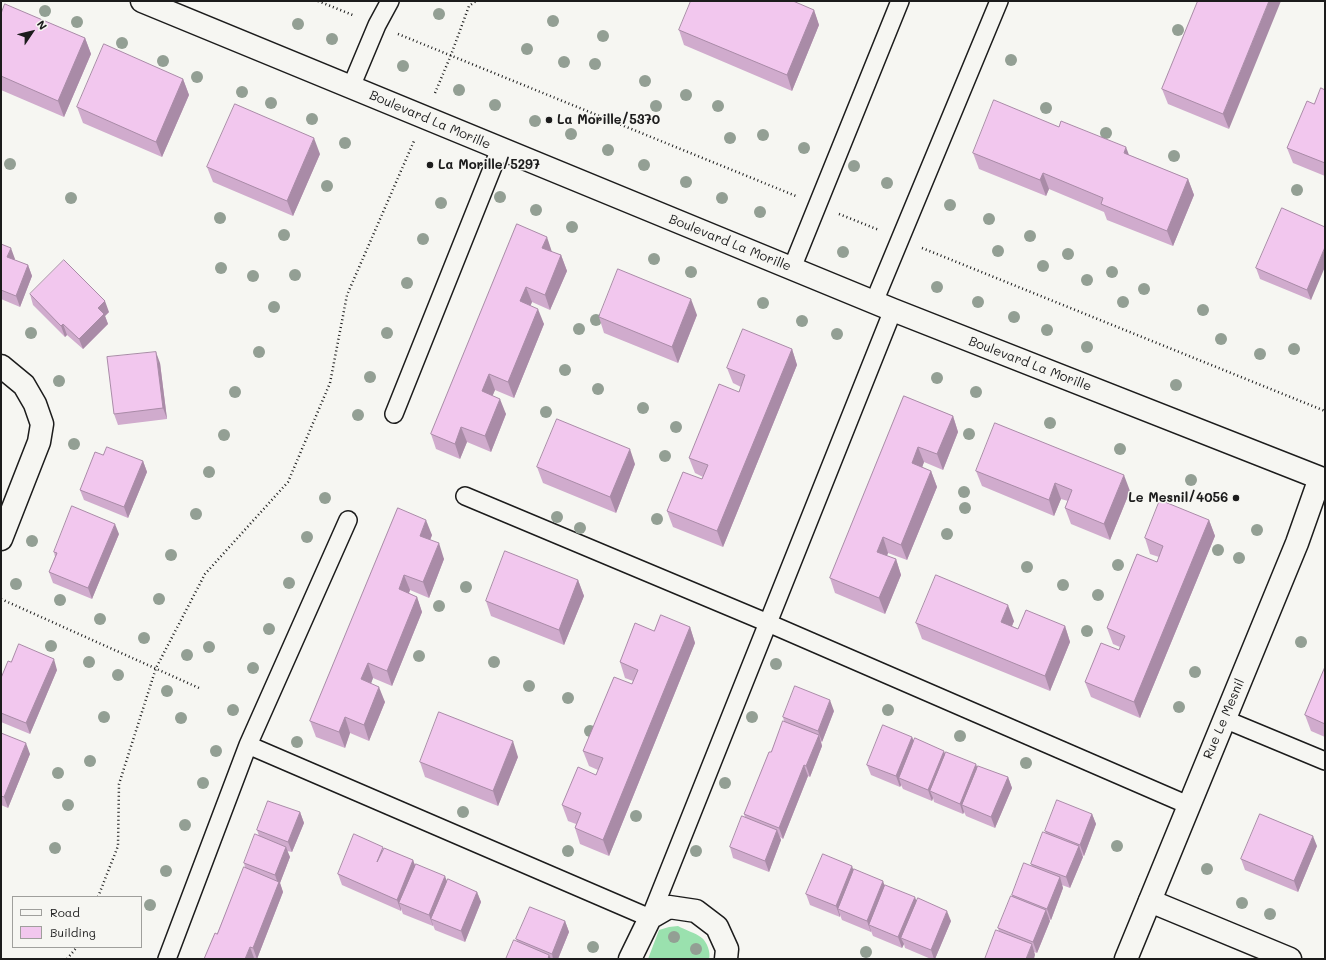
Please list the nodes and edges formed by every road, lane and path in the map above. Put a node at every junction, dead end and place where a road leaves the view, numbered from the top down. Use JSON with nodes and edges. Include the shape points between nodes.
{"nodes":[{"id":1,"x":142,"y":1,"type":"edge"},
{"id":2,"x":390,"y":1,"type":"edge"},
{"id":3,"x":476,"y":1,"type":"edge"},
{"id":4,"x":900,"y":1,"type":"edge"},
{"id":5,"x":999,"y":1,"type":"edge"},
{"id":6,"x":351,"y":87,"type":"junction"},
{"id":7,"x":425,"y":117,"type":"junction"},
{"id":8,"x":500,"y":149,"type":"junction"},
{"id":9,"x":792,"y":268,"type":"junction"},
{"id":10,"x":884,"y":306,"type":"junction"},
{"id":11,"x":1,"y":366,"type":"edge"},
{"id":12,"x":394,"y":414,"type":"dead end"},
{"id":13,"x":1324,"y":475,"type":"edge"},
{"id":14,"x":465,"y":496,"type":"dead end"},
{"id":15,"x":348,"y":520,"type":"dead end"},
{"id":16,"x":1,"y":539,"type":"edge"},
{"id":17,"x":1,"y":599,"type":"edge"},
{"id":18,"x":768,"y":623,"type":"junction"},
{"id":19,"x":156,"y":668,"type":"junction"},
{"id":20,"x":199,"y":688,"type":"dead end"},
{"id":21,"x":1224,"y":719,"type":"junction"},
{"id":22,"x":248,"y":745,"type":"junction"},
{"id":23,"x":1325,"y":761,"type":"edge"},
{"id":24,"x":1188,"y":805,"type":"junction"},
{"id":25,"x":98,"y":896,"type":"edge"},
{"id":26,"x":1150,"y":901,"type":"junction"},
{"id":27,"x":650,"y":918,"type":"junction"},
{"id":28,"x":76,"y":948,"type":"edge"},
{"id":29,"x":67,"y":959,"type":"edge"},
{"id":30,"x":167,"y":959,"type":"edge"},
{"id":31,"x":630,"y":959,"type":"edge"},
{"id":32,"x":726,"y":959,"type":"edge"},
{"id":33,"x":1126,"y":959,"type":"edge"},
{"id":34,"x":1290,"y":959,"type":"edge"}],
"edges":[{"from":1,"to":6,"type":"street","name":"Boulevard La Morille"},
{"from":2,"to":6,"type":"lane"},
{"from":3,"to":7,"type":"path","via":[[469,6]]},
{"from":4,"to":9,"type":"lane"},
{"from":5,"to":10,"type":"lane"},
{"from":6,"to":7,"type":"street","name":"Boulevard La Morille"},
{"from":7,"to":8,"type":"street","name":"Boulevard La Morille"},
{"from":7,"to":19,"type":"path","via":[[347,295],[330,383],[288,482],[205,574]]},
{"from":8,"to":9,"type":"street","name":"Boulevard La Morille"},
{"from":8,"to":12,"type":"lane"},
{"from":9,"to":10,"type":"street","name":"Boulevard La Morille"},
{"from":10,"to":13,"type":"street","name":"Boulevard La Morille"},
{"from":10,"to":18,"type":"lane"},
{"from":11,"to":16,"type":"street","via":[[24,385],[35,404],[42,424],[40,442]]},
{"from":13,"to":21,"type":"street","name":"Rue Le Mesnil"},
{"from":14,"to":18,"type":"lane"},
{"from":15,"to":22,"type":"lane"},
{"from":17,"to":19,"type":"path"},
{"from":18,"to":24,"type":"lane"},
{"from":18,"to":27,"type":"lane"},
{"from":19,"to":20,"type":"path"},
{"from":19,"to":25,"type":"path","via":[[119,784],[118,846]]},
{"from":21,"to":23,"type":"lane"},
{"from":21,"to":24,"type":"street","name":"Rue Le Mesnil"},
{"from":22,"to":27,"type":"lane"},
{"from":22,"to":30,"type":"lane"},
{"from":24,"to":26,"type":"street","name":"Rue Le Mesnil"},
{"from":26,"to":33,"type":"street","name":"Rue Le Mesnil"},
{"from":26,"to":34,"type":"street"},
{"from":27,"to":31,"type":"street"},
{"from":27,"to":32,"type":"street","via":[[668,907],[696,910],[717,928],[727,949]]},
{"from":28,"to":29,"type":"path"}]}
